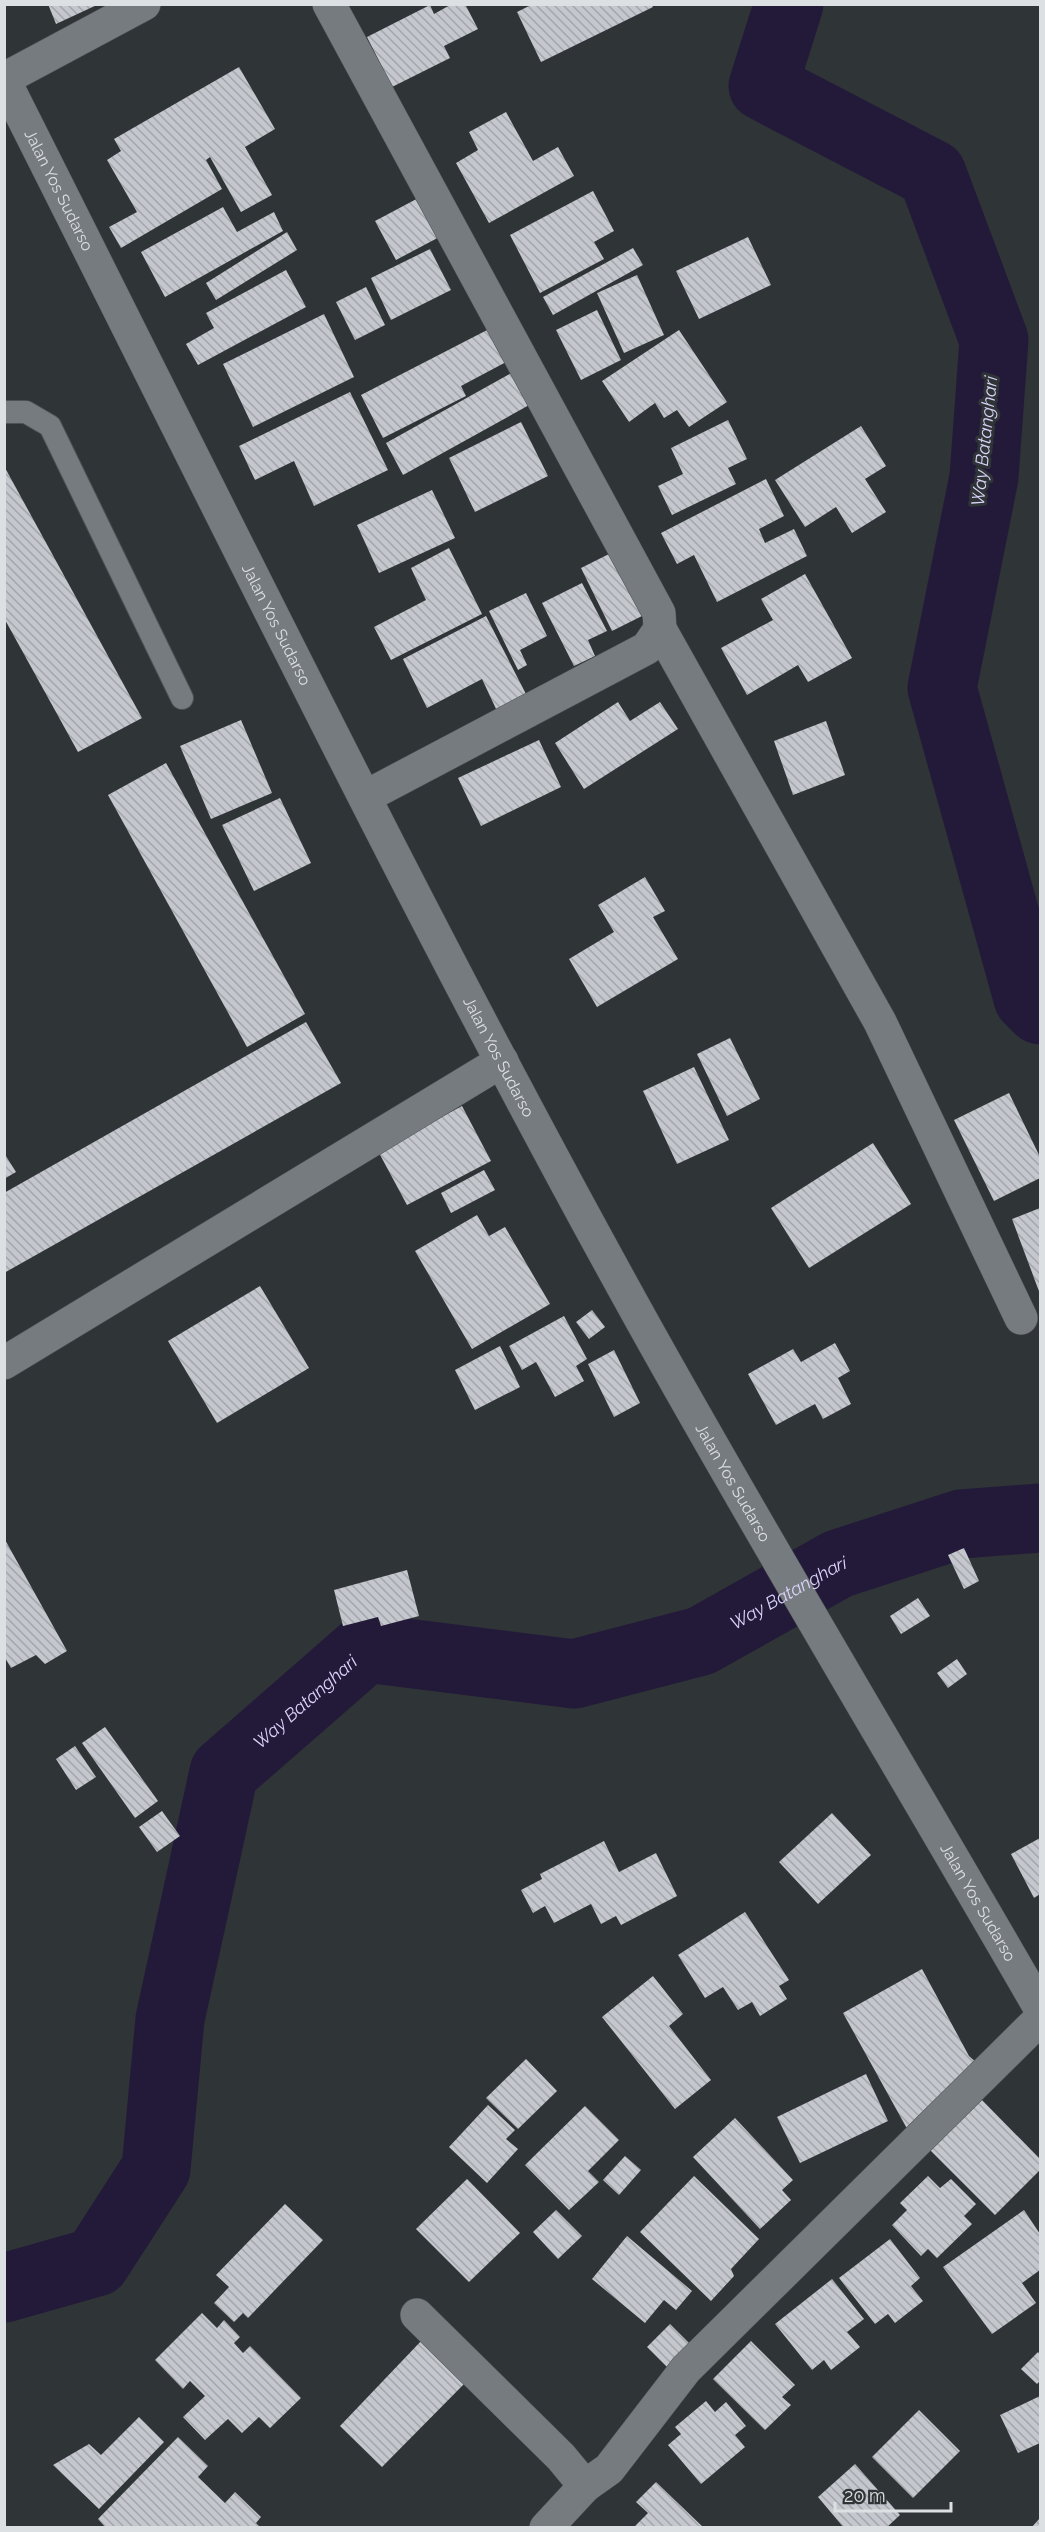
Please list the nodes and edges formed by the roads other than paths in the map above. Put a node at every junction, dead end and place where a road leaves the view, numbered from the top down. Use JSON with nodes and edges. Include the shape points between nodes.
{"nodes":[{"id":1,"x":144,"y":4,"type":"edge"},
{"id":2,"x":329,"y":4,"type":"edge"},
{"id":3,"x":4,"y":80,"type":"edge"},
{"id":4,"x":4,"y":412,"type":"edge"},
{"id":5,"x":660,"y":629,"type":"junction"},
{"id":6,"x":182,"y":698,"type":"dead end"},
{"id":7,"x":365,"y":797,"type":"junction"},
{"id":8,"x":502,"y":1061,"type":"junction"},
{"id":9,"x":1021,"y":1318,"type":"dead end"},
{"id":10,"x":4,"y":1363,"type":"edge"},
{"id":11,"x":1041,"y":2008,"type":"edge"},
{"id":12,"x":1041,"y":2019,"type":"edge"},
{"id":13,"x":417,"y":2315,"type":"dead end"},
{"id":14,"x":585,"y":2486,"type":"junction"},
{"id":15,"x":546,"y":2528,"type":"edge"}],
"edges":[{"from":1,"to":3,"type":"street"},
{"from":2,"to":5,"type":"street","via":[[659,613]]},
{"from":3,"to":7,"type":"street","name":"Jalan Yos Sudarso"},
{"from":4,"to":6,"type":"lane","via":[[26,412],[50,426]]},
{"from":5,"to":7,"type":"street","via":[[647,648]]},
{"from":5,"to":9,"type":"street","via":[[880,1022]]},
{"from":7,"to":8,"type":"street","name":"Jalan Yos Sudarso"},
{"from":8,"to":10,"type":"street"},
{"from":8,"to":11,"type":"street","name":"Jalan Yos Sudarso","via":[[644,1324]]},
{"from":12,"to":14,"type":"street","via":[[686,2369],[609,2469]]},
{"from":13,"to":14,"type":"street","via":[[561,2457]]},
{"from":14,"to":15,"type":"street"}]}
